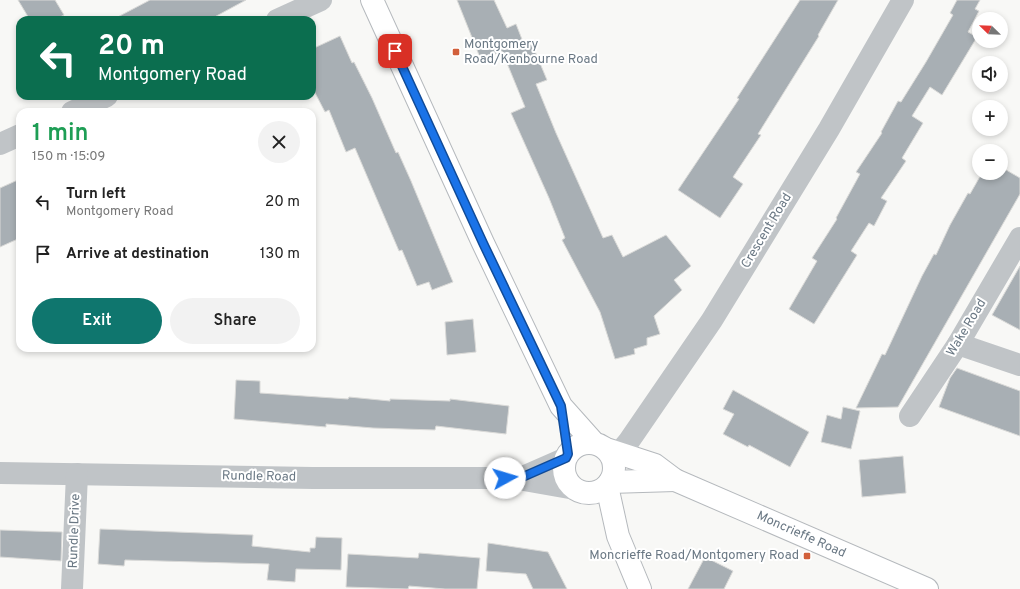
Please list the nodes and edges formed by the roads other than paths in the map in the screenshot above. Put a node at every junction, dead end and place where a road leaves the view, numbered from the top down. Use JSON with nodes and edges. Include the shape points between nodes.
{"nodes":[{"id":1,"x":321,"y":0,"type":"edge"},
{"id":2,"x":372,"y":0,"type":"edge"},
{"id":3,"x":903,"y":0,"type":"edge"},
{"id":4,"x":286,"y":16,"type":"edge"},
{"id":5,"x":98,"y":100,"type":"edge"},
{"id":6,"x":81,"y":108,"type":"edge"},
{"id":7,"x":16,"y":137,"type":"edge"},
{"id":8,"x":0,"y":144,"type":"edge"},
{"id":9,"x":1020,"y":238,"type":"edge"},
{"id":10,"x":958,"y":344,"type":"junction"},
{"id":11,"x":1020,"y":365,"type":"edge"},
{"id":12,"x":561,"y":406,"type":"junction"},
{"id":13,"x":910,"y":416,"type":"dead end"},
{"id":14,"x":606,"y":448,"type":"junction"},
{"id":15,"x":567,"y":456,"type":"junction"},
{"id":16,"x":0,"y":472,"type":"edge"},
{"id":17,"x":77,"y":474,"type":"junction"},
{"id":18,"x":518,"y":479,"type":"junction"},
{"id":19,"x":675,"y":480,"type":"junction"},
{"id":20,"x":609,"y":484,"type":"junction"},
{"id":21,"x":577,"y":490,"type":"junction"},
{"id":22,"x":618,"y":536,"type":"junction"},
{"id":23,"x":72,"y":589,"type":"edge"},
{"id":24,"x":640,"y":589,"type":"edge"},
{"id":25,"x":927,"y":589,"type":"edge"}],
"edges":[{"from":1,"to":4,"type":"street"},
{"from":2,"to":12,"type":"street"},
{"from":3,"to":14,"type":"street","name":"Crescent Road","via":[[829,129],[712,320],[630,441],[624,447]]},
{"from":5,"to":6,"type":"street"},
{"from":7,"to":8,"type":"street"},
{"from":9,"to":10,"type":"street","name":"Wake Road"},
{"from":10,"to":11,"type":"street"},
{"from":10,"to":13,"type":"street","name":"Wake Road"},
{"from":12,"to":14,"type":"street"},
{"from":12,"to":15,"type":"street"},
{"from":14,"to":15,"type":"street","via":[[580,445]]},
{"from":14,"to":19,"type":"street","name":"Moncrieffe Road","via":[[655,465]]},
{"from":14,"to":20,"type":"street","via":[[614,465],[613,477]]},
{"from":15,"to":18,"type":"street","name":"Rundle Road"},
{"from":15,"to":21,"type":"street","via":[[564,472],[566,479]]},
{"from":16,"to":17,"type":"street","name":"Rundle Road"},
{"from":17,"to":18,"type":"street","name":"Rundle Road"},
{"from":17,"to":23,"type":"street","name":"Rundle Drive"},
{"from":18,"to":21,"type":"street","name":"Rundle Road"},
{"from":19,"to":20,"type":"street","name":"Moncrieffe Road"},
{"from":19,"to":25,"type":"street","name":"Moncrieffe Road"},
{"from":20,"to":21,"type":"street","via":[[593,493]]},
{"from":20,"to":22,"type":"street"},
{"from":21,"to":22,"type":"street"},
{"from":22,"to":24,"type":"street"}]}
